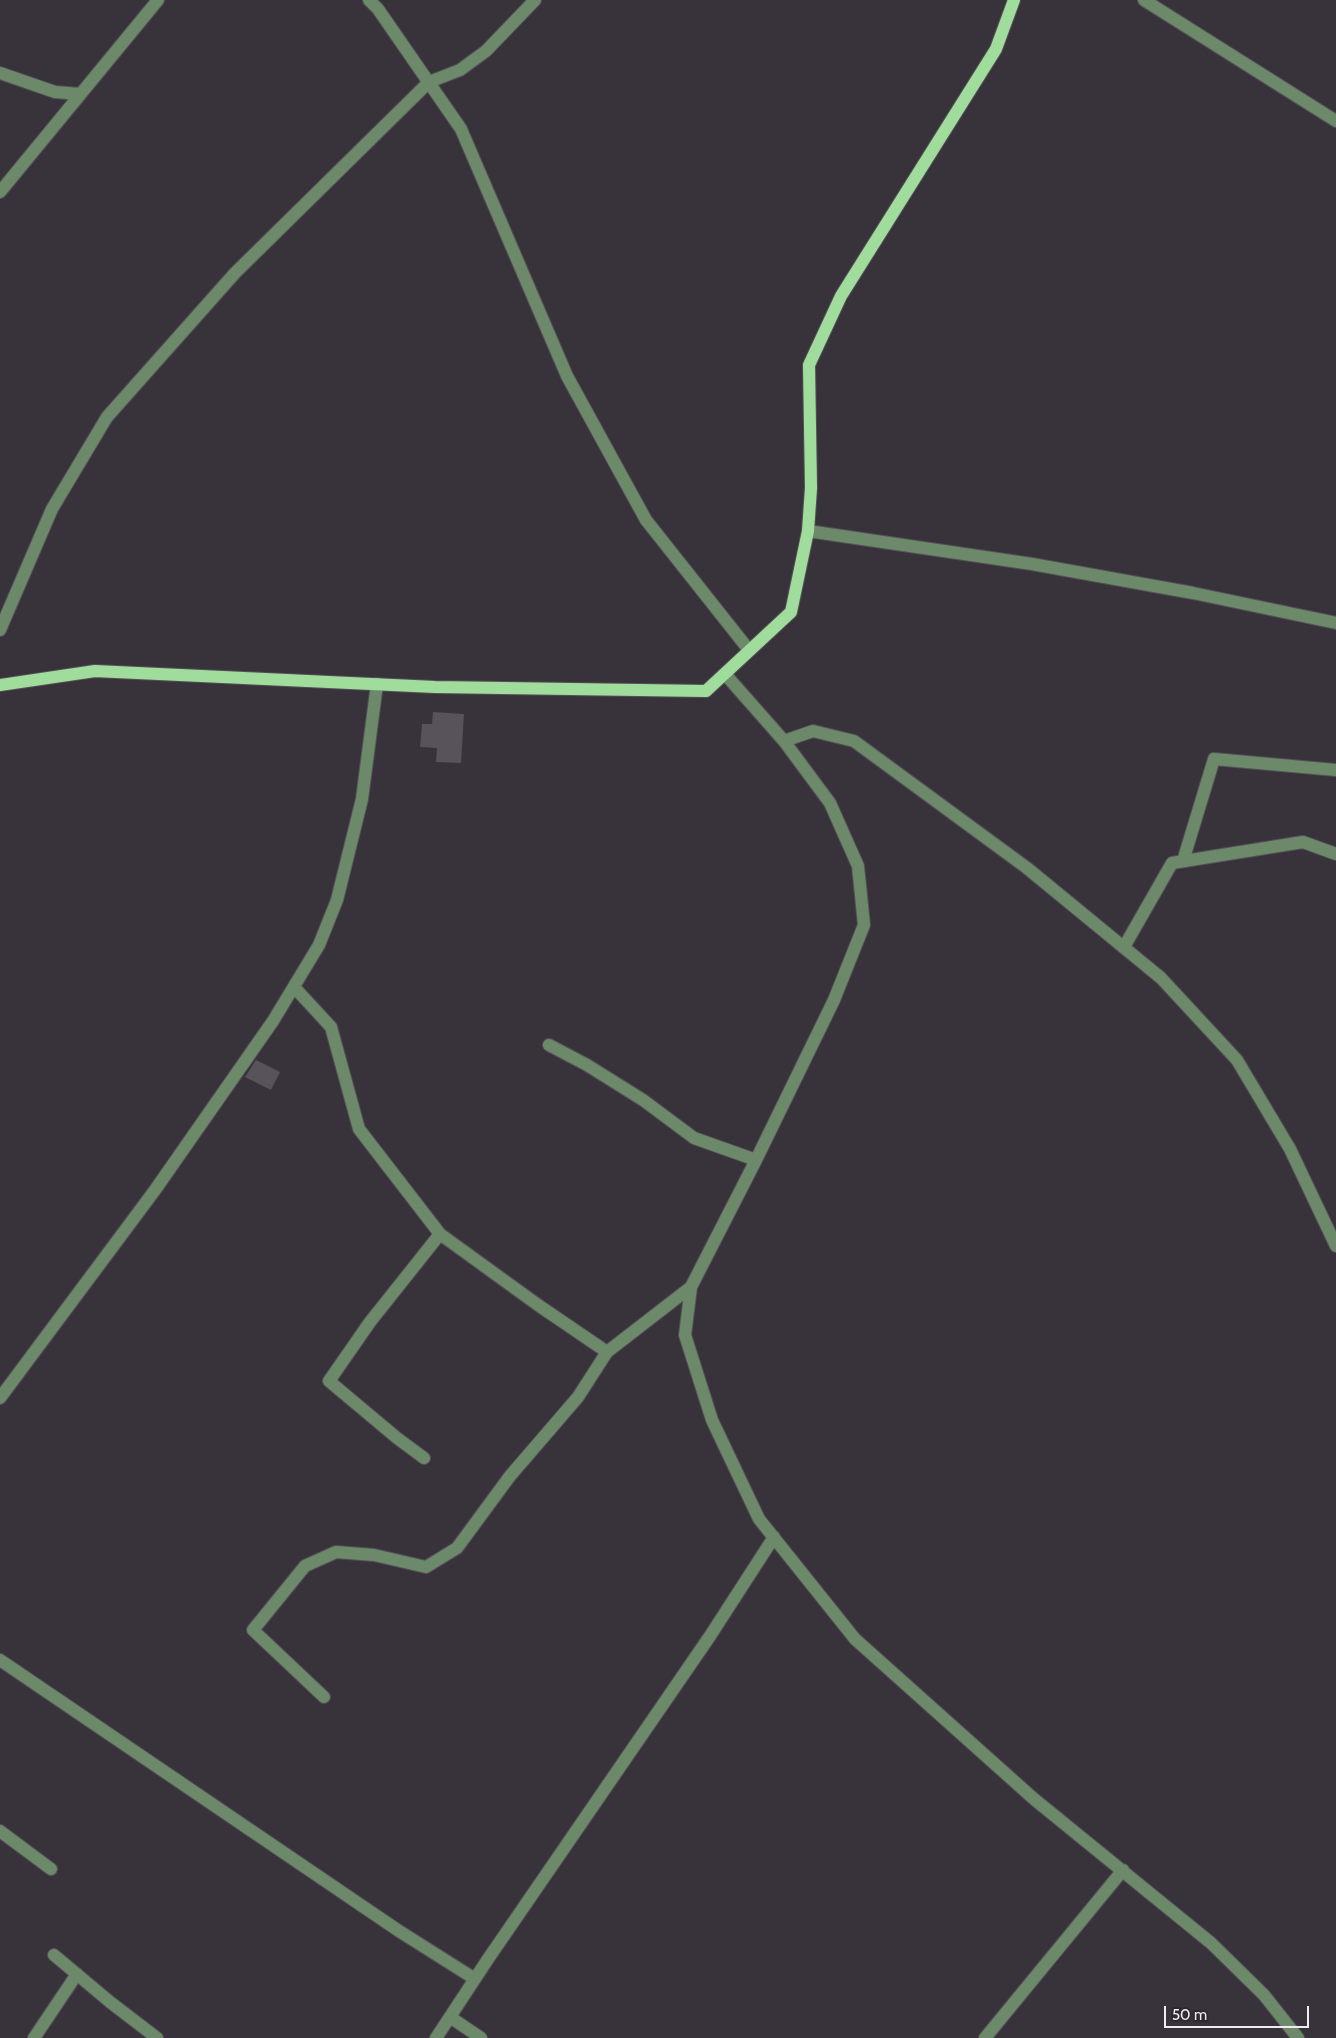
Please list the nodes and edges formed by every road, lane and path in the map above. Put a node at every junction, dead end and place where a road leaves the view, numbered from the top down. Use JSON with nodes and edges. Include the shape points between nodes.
{"nodes":[{"id":1,"x":158,"y":0,"type":"edge"},
{"id":2,"x":369,"y":0,"type":"edge"},
{"id":3,"x":534,"y":0,"type":"edge"},
{"id":4,"x":1014,"y":0,"type":"edge"},
{"id":5,"x":1144,"y":0,"type":"edge"},
{"id":6,"x":0,"y":73,"type":"edge"},
{"id":7,"x":429,"y":82,"type":"junction"},
{"id":8,"x":80,"y":94,"type":"junction"},
{"id":9,"x":1336,"y":121,"type":"edge"},
{"id":10,"x":0,"y":192,"type":"edge"},
{"id":11,"x":808,"y":531,"type":"junction"},
{"id":12,"x":1336,"y":623,"type":"edge"},
{"id":13,"x":0,"y":630,"type":"edge"},
{"id":14,"x":750,"y":650,"type":"junction"},
{"id":15,"x":725,"y":674,"type":"junction"},
{"id":16,"x":377,"y":684,"type":"junction"},
{"id":17,"x":0,"y":685,"type":"edge"},
{"id":18,"x":784,"y":740,"type":"junction"},
{"id":19,"x":1336,"y":770,"type":"edge"},
{"id":20,"x":1336,"y":854,"type":"edge"},
{"id":21,"x":1183,"y":861,"type":"junction"},
{"id":22,"x":1124,"y":948,"type":"junction"},
{"id":23,"x":294,"y":987,"type":"junction"},
{"id":24,"x":549,"y":1045,"type":"dead end"},
{"id":25,"x":756,"y":1160,"type":"junction"},
{"id":26,"x":440,"y":1234,"type":"junction"},
{"id":27,"x":1336,"y":1246,"type":"edge"},
{"id":28,"x":691,"y":1286,"type":"junction"},
{"id":29,"x":607,"y":1352,"type":"junction"},
{"id":30,"x":0,"y":1398,"type":"edge"},
{"id":31,"x":424,"y":1458,"type":"dead end"},
{"id":32,"x":774,"y":1537,"type":"junction"},
{"id":33,"x":0,"y":1660,"type":"edge"},
{"id":34,"x":324,"y":1698,"type":"dead end"},
{"id":35,"x":0,"y":1831,"type":"edge"},
{"id":36,"x":51,"y":1869,"type":"dead end"},
{"id":37,"x":1123,"y":1870,"type":"junction"},
{"id":38,"x":54,"y":1955,"type":"dead end"},
{"id":39,"x":77,"y":1974,"type":"junction"},
{"id":40,"x":475,"y":1979,"type":"junction"},
{"id":41,"x":450,"y":2016,"type":"junction"},
{"id":42,"x":34,"y":2038,"type":"edge"},
{"id":43,"x":157,"y":2038,"type":"edge"},
{"id":44,"x":436,"y":2038,"type":"edge"},
{"id":45,"x":481,"y":2038,"type":"edge"},
{"id":46,"x":985,"y":2038,"type":"edge"},
{"id":47,"x":1298,"y":2038,"type":"edge"}],
"edges":[{"from":1,"to":8,"type":"street"},
{"from":2,"to":7,"type":"street"},
{"from":3,"to":7,"type":"street","via":[[486,51],[460,70]]},
{"from":4,"to":11,"type":"main road","via":[[996,49],[841,296],[809,365],[811,488]]},
{"from":5,"to":9,"type":"street"},
{"from":6,"to":8,"type":"street","via":[[55,92]]},
{"from":7,"to":13,"type":"street","via":[[236,273],[106,417],[52,509]]},
{"from":7,"to":14,"type":"street","via":[[462,129],[567,376],[646,520]]},
{"from":8,"to":10,"type":"street"},
{"from":11,"to":12,"type":"street","via":[[1032,564]]},
{"from":11,"to":14,"type":"main road","via":[[791,612]]},
{"from":14,"to":15,"type":"main road"},
{"from":15,"to":16,"type":"main road","via":[[706,692]]},
{"from":15,"to":18,"type":"street"},
{"from":16,"to":17,"type":"main road","via":[[95,671]]},
{"from":16,"to":23,"type":"street","via":[[362,799],[337,900],[319,945]]},
{"from":18,"to":22,"type":"street","via":[[813,731],[854,741],[1027,868]]},
{"from":18,"to":25,"type":"street","via":[[830,803],[858,866],[864,925],[834,1000]]},
{"from":19,"to":21,"type":"street","via":[[1214,759]]},
{"from":20,"to":21,"type":"street","via":[[1303,842]]},
{"from":21,"to":22,"type":"street","via":[[1172,863]]},
{"from":22,"to":27,"type":"street","via":[[1161,978],[1237,1060],[1290,1149]]},
{"from":23,"to":26,"type":"street","via":[[331,1027],[359,1128]]},
{"from":23,"to":30,"type":"street","via":[[156,1190]]},
{"from":24,"to":25,"type":"street","via":[[643,1100],[694,1138]]},
{"from":25,"to":28,"type":"street"},
{"from":26,"to":29,"type":"street"},
{"from":26,"to":31,"type":"street","via":[[370,1322],[329,1381]]},
{"from":28,"to":29,"type":"street"},
{"from":28,"to":32,"type":"street","via":[[685,1335],[712,1420],[759,1518]]},
{"from":29,"to":34,"type":"street","via":[[578,1397],[510,1476],[457,1548],[426,1567],[374,1555],[336,1552],[305,1566],[253,1630]]},
{"from":32,"to":37,"type":"street","via":[[855,1639],[1034,1799]]},
{"from":32,"to":40,"type":"street"},
{"from":33,"to":40,"type":"street"},
{"from":35,"to":36,"type":"street"},
{"from":37,"to":46,"type":"street"},
{"from":37,"to":47,"type":"street","via":[[1211,1943],[1264,1995]]},
{"from":38,"to":39,"type":"street"},
{"from":39,"to":42,"type":"street"},
{"from":39,"to":43,"type":"street"},
{"from":40,"to":41,"type":"street"},
{"from":41,"to":44,"type":"street"},
{"from":41,"to":45,"type":"street"}]}
